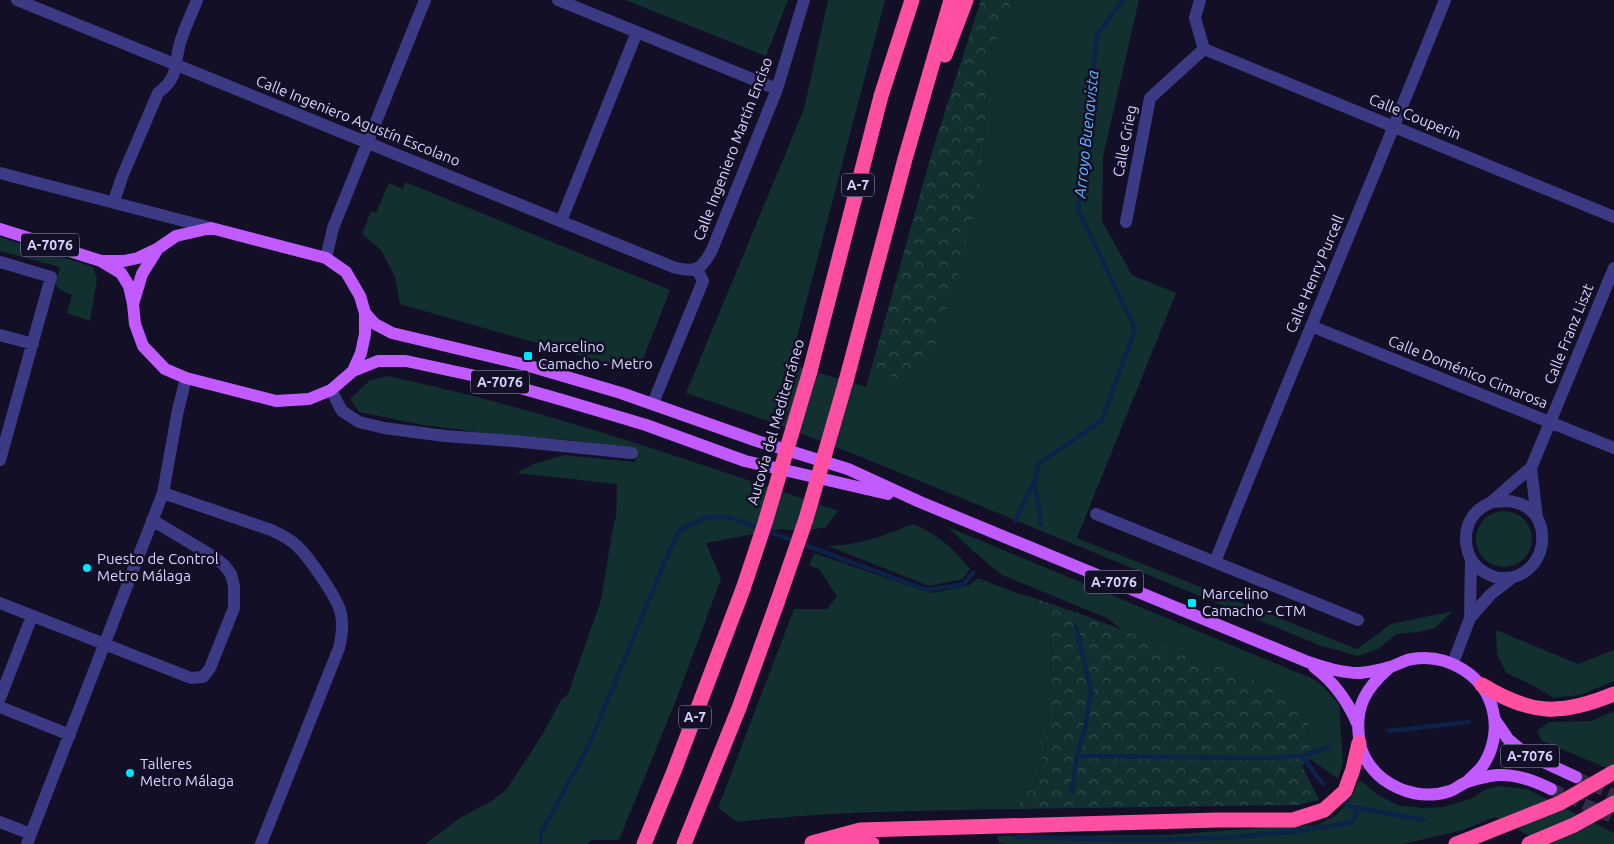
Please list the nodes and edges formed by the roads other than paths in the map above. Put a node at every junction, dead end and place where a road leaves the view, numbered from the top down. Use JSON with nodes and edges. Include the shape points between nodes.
{"nodes":[{"id":1,"x":16,"y":0,"type":"edge"},
{"id":2,"x":197,"y":0,"type":"edge"},
{"id":3,"x":424,"y":0,"type":"edge"},
{"id":4,"x":558,"y":0,"type":"edge"},
{"id":5,"x":804,"y":0,"type":"edge"},
{"id":6,"x":912,"y":0,"type":"edge"},
{"id":7,"x":952,"y":0,"type":"edge"},
{"id":8,"x":966,"y":0,"type":"edge"},
{"id":9,"x":1200,"y":0,"type":"edge"},
{"id":10,"x":1445,"y":0,"type":"edge"},
{"id":11,"x":637,"y":32,"type":"junction"},
{"id":12,"x":1204,"y":49,"type":"junction"},
{"id":13,"x":177,"y":65,"type":"junction"},
{"id":14,"x":777,"y":89,"type":"junction"},
{"id":15,"x":1395,"y":126,"type":"junction"},
{"id":16,"x":367,"y":142,"type":"junction"},
{"id":17,"x":905,"y":159,"type":"junction"},
{"id":18,"x":0,"y":173,"type":"edge"},
{"id":19,"x":114,"y":201,"type":"junction"},
{"id":20,"x":1614,"y":217,"type":"edge"},
{"id":21,"x":561,"y":221,"type":"junction"},
{"id":22,"x":1126,"y":222,"type":"dead end"},
{"id":23,"x":211,"y":228,"type":"junction"},
{"id":24,"x":0,"y":229,"type":"edge"},
{"id":25,"x":157,"y":249,"type":"junction"},
{"id":26,"x":326,"y":258,"type":"junction"},
{"id":27,"x":101,"y":261,"type":"junction"},
{"id":28,"x":0,"y":262,"type":"edge"},
{"id":29,"x":1614,"y":268,"type":"edge"},
{"id":30,"x":693,"y":270,"type":"junction"},
{"id":31,"x":133,"y":304,"type":"junction"},
{"id":32,"x":365,"y":313,"type":"junction"},
{"id":33,"x":1311,"y":326,"type":"junction"},
{"id":34,"x":0,"y":335,"type":"edge"},
{"id":35,"x":33,"y":344,"type":"junction"},
{"id":36,"x":353,"y":371,"type":"junction"},
{"id":37,"x":186,"y":378,"type":"junction"},
{"id":38,"x":332,"y":390,"type":"junction"},
{"id":39,"x":654,"y":403,"type":"junction"},
{"id":40,"x":1551,"y":424,"type":"junction"},
{"id":41,"x":1614,"y":448,"type":"edge"},
{"id":42,"x":632,"y":453,"type":"dead end"},
{"id":43,"x":0,"y":460,"type":"edge"},
{"id":44,"x":1531,"y":468,"type":"junction"},
{"id":45,"x":164,"y":493,"type":"junction"},
{"id":46,"x":920,"y":502,"type":"junction"},
{"id":47,"x":1492,"y":502,"type":"junction"},
{"id":48,"x":1096,"y":514,"type":"dead end"},
{"id":49,"x":1537,"y":518,"type":"junction"},
{"id":50,"x":152,"y":520,"type":"junction"},
{"id":51,"x":1471,"y":559,"type":"junction"},
{"id":52,"x":1216,"y":562,"type":"junction"},
{"id":53,"x":1512,"y":578,"type":"junction"},
{"id":54,"x":0,"y":603,"type":"edge"},
{"id":55,"x":32,"y":616,"type":"junction"},
{"id":56,"x":1470,"y":618,"type":"junction"},
{"id":57,"x":1358,"y":620,"type":"dead end"},
{"id":58,"x":106,"y":644,"type":"junction"},
{"id":59,"x":1308,"y":662,"type":"junction"},
{"id":60,"x":1453,"y":663,"type":"junction"},
{"id":61,"x":1390,"y":668,"type":"junction"},
{"id":62,"x":1482,"y":685,"type":"junction"},
{"id":63,"x":1614,"y":694,"type":"edge"},
{"id":64,"x":0,"y":698,"type":"edge"},
{"id":65,"x":0,"y":707,"type":"edge"},
{"id":66,"x":1495,"y":720,"type":"junction"},
{"id":67,"x":1357,"y":723,"type":"junction"},
{"id":68,"x":70,"y":734,"type":"junction"},
{"id":69,"x":1359,"y":743,"type":"junction"},
{"id":70,"x":1614,"y":772,"type":"edge"},
{"id":71,"x":1576,"y":777,"type":"tunnel mouth"},
{"id":72,"x":1467,"y":782,"type":"junction"},
{"id":73,"x":1551,"y":789,"type":"tunnel mouth"},
{"id":74,"x":1614,"y":803,"type":"edge"},
{"id":75,"x":0,"y":822,"type":"edge"},
{"id":76,"x":29,"y":839,"type":"edge"},
{"id":77,"x":261,"y":844,"type":"edge"},
{"id":78,"x":644,"y":844,"type":"edge"},
{"id":79,"x":684,"y":844,"type":"edge"},
{"id":80,"x":809,"y":844,"type":"edge"},
{"id":81,"x":872,"y":844,"type":"edge"},
{"id":82,"x":1456,"y":844,"type":"edge"},
{"id":83,"x":1529,"y":844,"type":"edge"}],
"edges":[{"from":1,"to":13,"type":"street","name":"Calle Ingeniero Agustín Escolano"},
{"from":2,"to":13,"type":"street","via":[[180,43]]},
{"from":3,"to":16,"type":"street"},
{"from":4,"to":11,"type":"street"},
{"from":5,"to":14,"type":"street","name":"Calle Ingeniero Martín Enciso"},
{"from":6,"to":78,"type":"highway","name":"Autovía del Mediterráneo","number":"A-7","bridge":true,"via":[[881,96],[810,371],[774,495],[743,589]]},
{"from":7,"to":17,"type":"highway","number":"A-7"},
{"from":8,"to":17,"type":"highway"},
{"from":9,"to":12,"type":"street","via":[[1195,18]]},
{"from":10,"to":15,"type":"street","name":"Calle Henry Purcell"},
{"from":11,"to":14,"type":"street"},
{"from":11,"to":21,"type":"street"},
{"from":12,"to":15,"type":"street","name":"Calle Couperin"},
{"from":12,"to":22,"type":"street","name":"Calle Grieg","via":[[1150,98]]},
{"from":13,"to":16,"type":"street","name":"Calle Ingeniero Agustín Escolano"},
{"from":13,"to":19,"type":"street","via":[[168,85],[158,92]]},
{"from":14,"to":30,"type":"street","name":"Calle Ingeniero Martín Enciso","via":[[712,250],[706,262]]},
{"from":15,"to":20,"type":"street","name":"Calle Couperin"},
{"from":15,"to":33,"type":"street","name":"Calle Henry Purcell"},
{"from":16,"to":21,"type":"street","name":"Calle Ingeniero Agustín Escolano"},
{"from":16,"to":26,"type":"street"},
{"from":17,"to":79,"type":"highway","number":"A-7","bridge":true,"via":[[809,510],[739,708]]},
{"from":18,"to":19,"type":"street"},
{"from":19,"to":23,"type":"street"},
{"from":21,"to":30,"type":"street","name":"Calle Ingeniero Agustín Escolano","via":[[674,267]]},
{"from":23,"to":25,"type":"main road","number":"A-7076","via":[[176,236]]},
{"from":23,"to":26,"type":"main road","number":"A-7076"},
{"from":24,"to":27,"type":"main road","number":"A-7076"},
{"from":25,"to":27,"type":"main road","number":"A-7076","via":[[138,258]]},
{"from":25,"to":31,"type":"main road","number":"A-7076","via":[[142,274]]},
{"from":26,"to":32,"type":"main road","number":"A-7076","via":[[346,272],[360,296]]},
{"from":27,"to":31,"type":"main road","number":"A-7076","via":[[121,273],[129,286]]},
{"from":28,"to":35,"type":"street","via":[[51,277]]},
{"from":29,"to":40,"type":"street","name":"Calle Franz Liszt"},
{"from":30,"to":39,"type":"street","via":[[703,282]]},
{"from":31,"to":37,"type":"main road","number":"A-7076","via":[[135,324],[143,346],[165,369]]},
{"from":32,"to":36,"type":"main road","number":"A-7076","via":[[365,334]]},
{"from":32,"to":39,"type":"main road","number":"A-7076","via":[[375,324],[392,333],[526,365]]},
{"from":33,"to":40,"type":"street","name":"Calle Doménico Cimarosa"},
{"from":33,"to":52,"type":"street","name":"Calle Henry Purcell"},
{"from":34,"to":35,"type":"street"},
{"from":35,"to":43,"type":"street"},
{"from":36,"to":38,"type":"main road","number":"A-7076"},
{"from":36,"to":46,"type":"main road","number":"A-7076","via":[[378,361],[406,361],[484,378],[646,425],[745,461]]},
{"from":37,"to":38,"type":"main road","number":"A-7076","via":[[276,400],[309,399]]},
{"from":37,"to":45,"type":"street"},
{"from":38,"to":42,"type":"street","via":[[342,411],[359,422],[384,428]]},
{"from":39,"to":46,"type":"main road","number":"A-7076","via":[[757,441],[848,469]]},
{"from":40,"to":41,"type":"street","name":"Calle Doménico Cimarosa"},
{"from":40,"to":44,"type":"street","name":"Calle Franz Liszt"},
{"from":44,"to":47,"type":"street","name":"Calle Franz Liszt"},
{"from":44,"to":49,"type":"street","name":"Calle Franz Liszt"},
{"from":45,"to":50,"type":"street"},
{"from":45,"to":77,"type":"street","via":[[284,536],[304,553],[340,610],[342,635],[339,648]]},
{"from":46,"to":59,"type":"main road","number":"A-7076"},
{"from":47,"to":49,"type":"street","via":[[1518,503]]},
{"from":47,"to":51,"type":"street","name":"Calle Franz Liszt","via":[[1480,508],[1466,530],[1465,543]]},
{"from":48,"to":52,"type":"street"},
{"from":49,"to":53,"type":"street","name":"Calle Franz Liszt","via":[[1543,542],[1540,555],[1534,565]]},
{"from":50,"to":58,"type":"street"},
{"from":50,"to":58,"type":"street","via":[[224,565],[234,586],[234,608],[210,668],[203,677],[191,678]]},
{"from":51,"to":53,"type":"street","via":[[1487,574]]},
{"from":51,"to":56,"type":"street","name":"Calle Franz Liszt"},
{"from":52,"to":57,"type":"street"},
{"from":53,"to":56,"type":"street","name":"Calle Franz Liszt","via":[[1491,594]]},
{"from":54,"to":55,"type":"street"},
{"from":55,"to":58,"type":"street"},
{"from":55,"to":64,"type":"street"},
{"from":56,"to":60,"type":"street","name":"Calle Franz Liszt"},
{"from":58,"to":68,"type":"street"},
{"from":59,"to":61,"type":"main road","number":"A-7076","via":[[1341,672],[1362,673]]},
{"from":59,"to":67,"type":"main road","number":"A-7076","via":[[1343,696]]},
{"from":60,"to":61,"type":"main road","number":"A-7076","via":[[1424,658]]},
{"from":60,"to":62,"type":"main road","number":"A-7076"},
{"from":61,"to":67,"type":"main road","number":"A-7076","via":[[1373,682],[1361,704]]},
{"from":62,"to":63,"type":"highway","via":[[1503,698],[1549,710],[1579,706]]},
{"from":62,"to":66,"type":"main road","number":"A-7076"},
{"from":65,"to":68,"type":"street"},
{"from":66,"to":71,"type":"main road","number":"A-7076","via":[[1508,739],[1526,754]]},
{"from":66,"to":72,"type":"main road","number":"A-7076","via":[[1494,739],[1484,763]]},
{"from":67,"to":69,"type":"main road","number":"A-7076"},
{"from":68,"to":76,"type":"street"},
{"from":69,"to":72,"type":"main road","number":"A-7076","via":[[1377,775],[1393,787],[1413,794],[1431,795]]},
{"from":69,"to":80,"type":"highway","via":[[1345,791],[1324,810],[1293,820],[860,830]]},
{"from":70,"to":82,"type":"highway","bridge":true,"via":[[1560,803]]},
{"from":72,"to":73,"type":"main road","number":"A-7076","via":[[1495,775],[1512,776]]},
{"from":74,"to":83,"type":"highway","bridge":true},
{"from":75,"to":76,"type":"street"},
{"from":80,"to":81,"type":"highway"}]}
